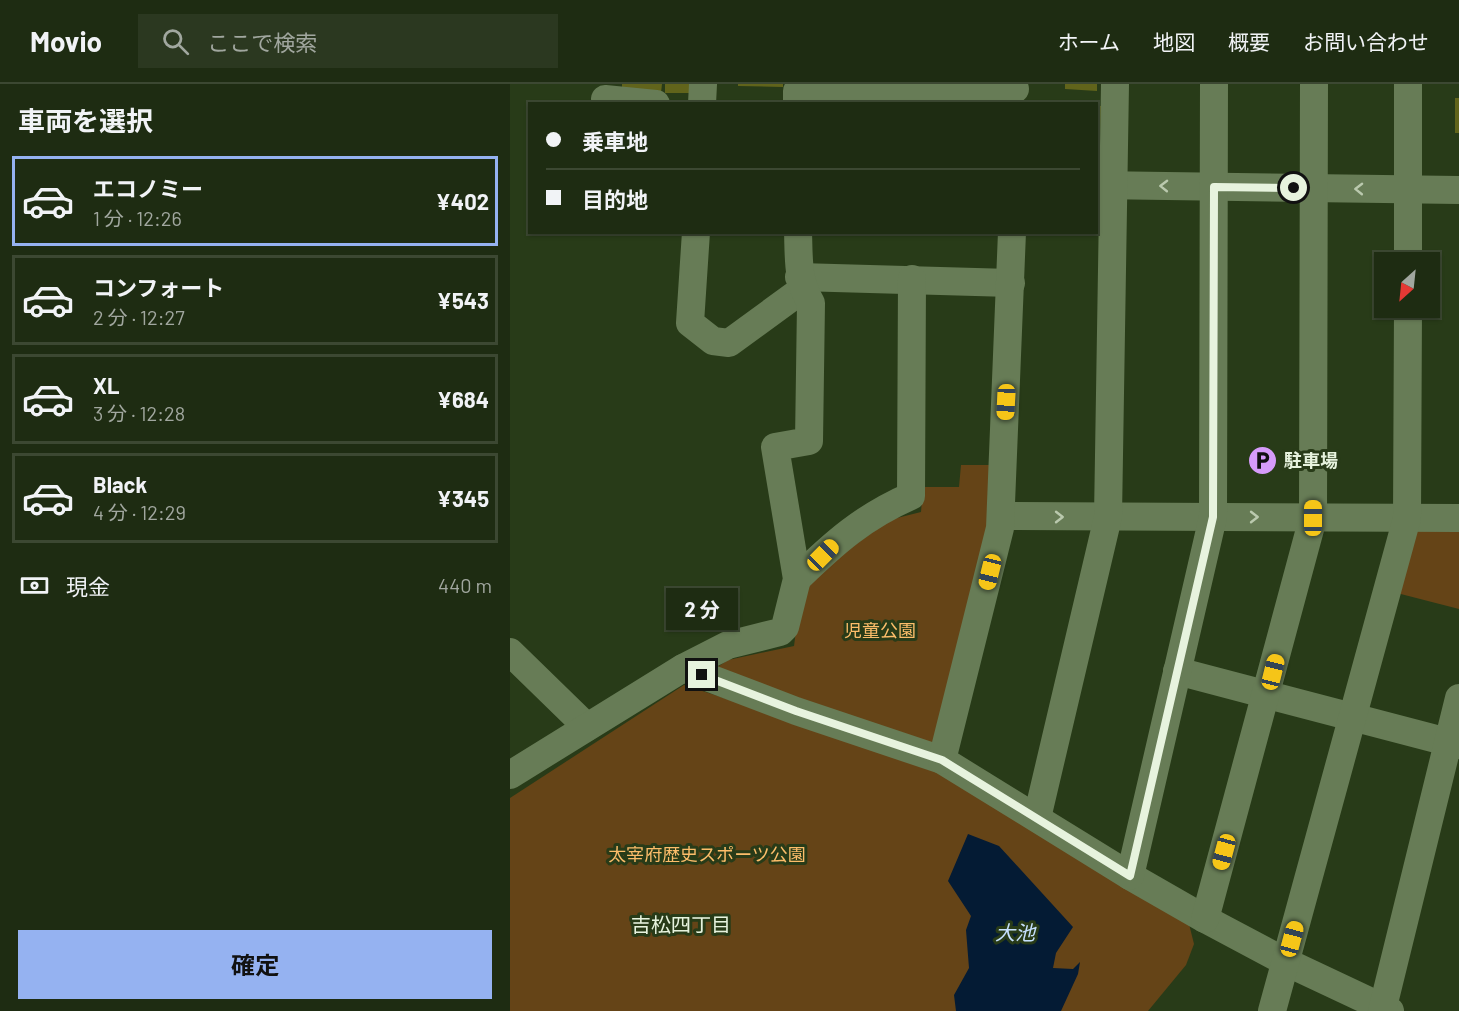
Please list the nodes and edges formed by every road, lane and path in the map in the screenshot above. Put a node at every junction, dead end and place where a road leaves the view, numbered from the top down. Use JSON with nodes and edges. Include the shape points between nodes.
{"nodes":[{"id":1,"x":703,"y":84,"type":"edge"},
{"id":2,"x":1115,"y":84,"type":"edge"},
{"id":3,"x":1214,"y":84,"type":"edge"},
{"id":4,"x":1314,"y":84,"type":"edge"},
{"id":5,"x":1408,"y":84,"type":"edge"},
{"id":6,"x":1015,"y":92,"type":"edge"},
{"id":7,"x":605,"y":99,"type":"dead end"},
{"id":8,"x":636,"y":102,"type":"edge"},
{"id":9,"x":702,"y":102,"type":"edge"},
{"id":10,"x":797,"y":102,"type":"edge"},
{"id":11,"x":1105,"y":185,"type":"edge"},
{"id":12,"x":1214,"y":187,"type":"junction"},
{"id":13,"x":1315,"y":188,"type":"junction"},
{"id":14,"x":1409,"y":189,"type":"junction"},
{"id":15,"x":1459,"y":190,"type":"edge"},
{"id":16,"x":696,"y":234,"type":"edge"},
{"id":17,"x":798,"y":234,"type":"edge"},
{"id":18,"x":1012,"y":234,"type":"edge"},
{"id":19,"x":1408,"y":252,"type":"edge"},
{"id":20,"x":912,"y":279,"type":"junction"},
{"id":21,"x":801,"y":283,"type":"junction"},
{"id":22,"x":1011,"y":283,"type":"junction"},
{"id":23,"x":1408,"y":318,"type":"edge"},
{"id":24,"x":1001,"y":516,"type":"junction"},
{"id":25,"x":1108,"y":517,"type":"junction"},
{"id":26,"x":1213,"y":517,"type":"junction"},
{"id":27,"x":1313,"y":518,"type":"junction"},
{"id":28,"x":1407,"y":518,"type":"junction"},
{"id":29,"x":1459,"y":518,"type":"edge"},
{"id":30,"x":797,"y":579,"type":"junction"},
{"id":31,"x":510,"y":653,"type":"edge"},
{"id":32,"x":683,"y":668,"type":"junction"},
{"id":33,"x":1177,"y":671,"type":"junction"},
{"id":34,"x":1267,"y":694,"type":"junction"},
{"id":35,"x":1459,"y":698,"type":"edge"},
{"id":36,"x":1351,"y":717,"type":"junction"},
{"id":37,"x":587,"y":727,"type":"junction"},
{"id":38,"x":1454,"y":744,"type":"edge"},
{"id":39,"x":942,"y":760,"type":"junction"},
{"id":40,"x":510,"y":775,"type":"edge"},
{"id":41,"x":1037,"y":818,"type":"junction"},
{"id":42,"x":1130,"y":876,"type":"junction"},
{"id":43,"x":1205,"y":919,"type":"junction"},
{"id":44,"x":1286,"y":962,"type":"junction"},
{"id":45,"x":1385,"y":1010,"type":"edge"},
{"id":46,"x":1272,"y":1011,"type":"edge"}],
"edges":[{"from":1,"to":9,"type":"street"},
{"from":2,"to":11,"type":"street"},
{"from":3,"to":12,"type":"street"},
{"from":4,"to":13,"type":"street"},
{"from":5,"to":14,"type":"street"},
{"from":6,"to":10,"type":"street","via":[[797,91]]},
{"from":7,"to":8,"type":"street"},
{"from":12,"to":11,"type":"street","one_way":true},
{"from":11,"to":25,"type":"street"},
{"from":12,"to":13,"type":"street"},
{"from":12,"to":26,"type":"street"},
{"from":14,"to":13,"type":"street","one_way":true},
{"from":13,"to":27,"type":"street"},
{"from":14,"to":15,"type":"street"},
{"from":14,"to":19,"type":"street"},
{"from":16,"to":21,"type":"street","via":[[690,323],[713,341],[729,343]]},
{"from":17,"to":21,"type":"street"},
{"from":18,"to":22,"type":"street"},
{"from":20,"to":21,"type":"street"},
{"from":20,"to":22,"type":"street"},
{"from":20,"to":30,"type":"street","via":[[911,496],[859,523]]},
{"from":21,"to":30,"type":"street","via":[[811,303],[808,441],[775,447]]},
{"from":22,"to":24,"type":"street"},
{"from":23,"to":28,"type":"street"},
{"from":24,"to":25,"type":"street","one_way":true},
{"from":24,"to":39,"type":"street"},
{"from":25,"to":26,"type":"street"},
{"from":25,"to":41,"type":"street"},
{"from":26,"to":27,"type":"street","one_way":true},
{"from":26,"to":33,"type":"street"},
{"from":27,"to":28,"type":"street"},
{"from":27,"to":34,"type":"street"},
{"from":28,"to":29,"type":"street"},
{"from":28,"to":36,"type":"street"},
{"from":30,"to":32,"type":"street","via":[[785,627],[780,632],[728,645]]},
{"from":31,"to":37,"type":"street"},
{"from":32,"to":37,"type":"street"},
{"from":32,"to":39,"type":"street"},
{"from":33,"to":34,"type":"street"},
{"from":33,"to":42,"type":"street"},
{"from":34,"to":36,"type":"street"},
{"from":34,"to":43,"type":"street"},
{"from":35,"to":38,"type":"street"},
{"from":36,"to":38,"type":"street"},
{"from":36,"to":44,"type":"street"},
{"from":37,"to":40,"type":"street"},
{"from":38,"to":45,"type":"street"},
{"from":39,"to":41,"type":"street"},
{"from":41,"to":42,"type":"street"},
{"from":42,"to":43,"type":"street"},
{"from":43,"to":44,"type":"street"},
{"from":44,"to":45,"type":"street"},
{"from":44,"to":46,"type":"street"}]}
